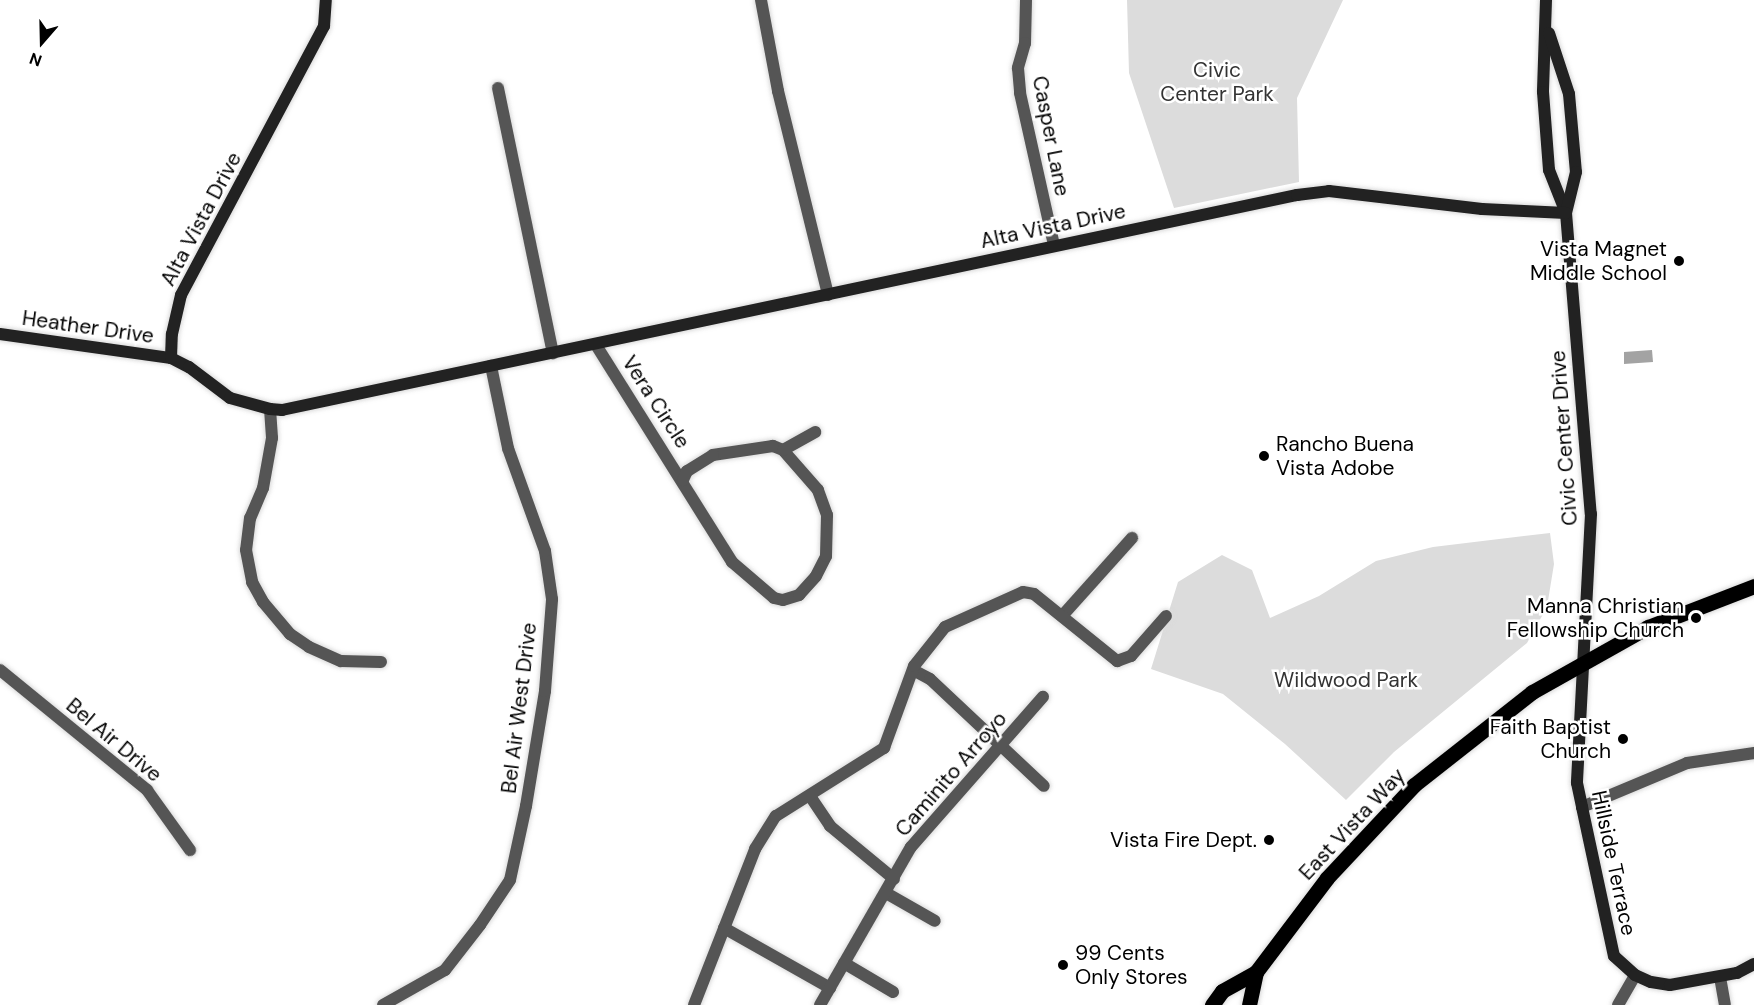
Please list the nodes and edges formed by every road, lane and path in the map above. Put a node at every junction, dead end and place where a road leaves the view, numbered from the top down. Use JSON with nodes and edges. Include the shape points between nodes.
{"nodes":[{"id":1,"x":326,"y":0,"type":"edge"},
{"id":2,"x":761,"y":0,"type":"edge"},
{"id":3,"x":1026,"y":0,"type":"edge"},
{"id":4,"x":1546,"y":0,"type":"edge"},
{"id":5,"x":1546,"y":26,"type":"junction"},
{"id":6,"x":498,"y":87,"type":"dead end"},
{"id":7,"x":1566,"y":213,"type":"junction"},
{"id":8,"x":1054,"y":245,"type":"junction"},
{"id":9,"x":828,"y":295,"type":"junction"},
{"id":10,"x":0,"y":334,"type":"edge"},
{"id":11,"x":596,"y":345,"type":"junction"},
{"id":12,"x":553,"y":353,"type":"junction"},
{"id":13,"x":171,"y":358,"type":"junction"},
{"id":14,"x":491,"y":366,"type":"junction"},
{"id":15,"x":270,"y":409,"type":"junction"},
{"id":16,"x":815,"y":432,"type":"dead end"},
{"id":17,"x":783,"y":450,"type":"junction"},
{"id":18,"x":683,"y":480,"type":"junction"},
{"id":19,"x":1132,"y":538,"type":"dead end"},
{"id":20,"x":1754,"y":586,"type":"edge"},
{"id":21,"x":1062,"y":616,"type":"junction"},
{"id":22,"x":1166,"y":616,"type":"dead end"},
{"id":23,"x":1584,"y":661,"type":"junction"},
{"id":24,"x":381,"y":662,"type":"dead end"},
{"id":25,"x":0,"y":670,"type":"edge"},
{"id":26,"x":913,"y":670,"type":"junction"},
{"id":27,"x":1043,"y":697,"type":"dead end"},
{"id":28,"x":1001,"y":745,"type":"junction"},
{"id":29,"x":1754,"y":753,"type":"edge"},
{"id":30,"x":1044,"y":786,"type":"dead end"},
{"id":31,"x":810,"y":796,"type":"junction"},
{"id":32,"x":1582,"y":807,"type":"junction"},
{"id":33,"x":190,"y":850,"type":"dead end"},
{"id":34,"x":894,"y":879,"type":"junction"},
{"id":35,"x":885,"y":894,"type":"junction"},
{"id":36,"x":935,"y":921,"type":"dead end"},
{"id":37,"x":724,"y":928,"type":"junction"},
{"id":38,"x":844,"y":963,"type":"junction"},
{"id":39,"x":1754,"y":964,"type":"edge"},
{"id":40,"x":1256,"y":972,"type":"junction"},
{"id":41,"x":1635,"y":975,"type":"junction"},
{"id":42,"x":1720,"y":977,"type":"junction"},
{"id":43,"x":830,"y":988,"type":"junction"},
{"id":44,"x":893,"y":992,"type":"dead end"},
{"id":45,"x":383,"y":1005,"type":"edge"},
{"id":46,"x":694,"y":1005,"type":"edge"},
{"id":47,"x":820,"y":1005,"type":"edge"},
{"id":48,"x":1212,"y":1005,"type":"edge"},
{"id":49,"x":1249,"y":1005,"type":"edge"},
{"id":50,"x":1618,"y":1005,"type":"edge"},
{"id":51,"x":1725,"y":1005,"type":"edge"}],
"edges":[{"from":1,"to":13,"type":"street","name":"Alta Vista Drive","via":[[324,26],[181,295]]},
{"from":2,"to":9,"type":"street","via":[[778,91]]},
{"from":3,"to":8,"type":"street","name":"Casper Lane","via":[[1025,43],[1018,68],[1020,93]]},
{"from":4,"to":5,"type":"street","name":"Civic Center Drive"},
{"from":5,"to":7,"type":"street","name":"Civic Center Drive","via":[[1543,92],[1549,170]]},
{"from":5,"to":7,"type":"street","name":"Civic Center Drive","via":[[1569,94],[1576,172]]},
{"from":6,"to":12,"type":"street"},
{"from":7,"to":8,"type":"street","name":"Alta Vista Drive","via":[[1482,209],[1329,191]]},
{"from":7,"to":23,"type":"street","name":"Civic Center Drive","via":[[1591,514]]},
{"from":8,"to":9,"type":"street","name":"Alta Vista Drive"},
{"from":9,"to":11,"type":"street","name":"Alta Vista Drive"},
{"from":10,"to":13,"type":"street","name":"Heather Drive"},
{"from":11,"to":12,"type":"street","name":"Alta Vista Drive"},
{"from":11,"to":18,"type":"street","name":"Vera Circle"},
{"from":12,"to":14,"type":"street","name":"Alta Vista Drive"},
{"from":13,"to":15,"type":"street","name":"Alta Vista Drive","via":[[230,398]]},
{"from":14,"to":15,"type":"street","name":"Alta Vista Drive","via":[[282,410]]},
{"from":14,"to":45,"type":"street","name":"Bel Air West Drive","via":[[508,448],[545,551],[552,599],[545,691],[526,806],[510,880],[480,925],[445,970]]},
{"from":15,"to":24,"type":"street","via":[[272,438],[263,488],[250,518],[246,550],[252,582],[290,634],[309,647],[341,661]]},
{"from":16,"to":17,"type":"street"},
{"from":17,"to":18,"type":"street","name":"Vera Circle","via":[[773,446],[713,455],[700,460]]},
{"from":17,"to":18,"type":"street","name":"Vera Circle","via":[[818,490],[827,515],[826,556],[816,576],[799,595],[783,600],[774,598],[732,562]]},
{"from":19,"to":21,"type":"street"},
{"from":20,"to":23,"type":"main road","name":"East Vista Way","via":[[1672,615]]},
{"from":21,"to":22,"type":"street","via":[[1118,661],[1131,656]]},
{"from":21,"to":26,"type":"street","via":[[1034,594],[1023,592],[945,627]]},
{"from":23,"to":32,"type":"street","name":"Hillside Terrace","via":[[1577,783]]},
{"from":23,"to":40,"type":"main road","name":"East Vista Way","via":[[1540,686],[1414,785],[1327,878]]},
{"from":25,"to":33,"type":"street","name":"Bel Air Drive","via":[[147,790]]},
{"from":26,"to":28,"type":"street","via":[[930,679]]},
{"from":26,"to":31,"type":"street","via":[[884,748]]},
{"from":27,"to":28,"type":"street","name":"Caminito Arroyo"},
{"from":28,"to":30,"type":"street"},
{"from":28,"to":34,"type":"street","name":"Caminito Arroyo","via":[[911,847]]},
{"from":29,"to":32,"type":"street","via":[[1687,763]]},
{"from":31,"to":34,"type":"street","via":[[830,826]]},
{"from":31,"to":37,"type":"street","via":[[776,816],[755,849]]},
{"from":32,"to":41,"type":"street","name":"Hillside Terrace","via":[[1614,956]]},
{"from":34,"to":35,"type":"street","name":"Caminito Arroyo"},
{"from":35,"to":36,"type":"street"},
{"from":35,"to":38,"type":"street","name":"Caminito Arroyo"},
{"from":37,"to":43,"type":"street"},
{"from":37,"to":46,"type":"street"},
{"from":38,"to":43,"type":"street","name":"Caminito Arroyo"},
{"from":38,"to":44,"type":"street"},
{"from":39,"to":42,"type":"street","name":"Hillside Terrace"},
{"from":40,"to":48,"type":"main road","name":"East Vista Way","via":[[1222,991]]},
{"from":40,"to":49,"type":"main road","name":"East Vista Way"},
{"from":41,"to":42,"type":"street","name":"Hillside Terrace","via":[[1670,985]]},
{"from":41,"to":50,"type":"street"},
{"from":42,"to":51,"type":"street"},
{"from":43,"to":47,"type":"street","name":"Caminito Arroyo"}]}
